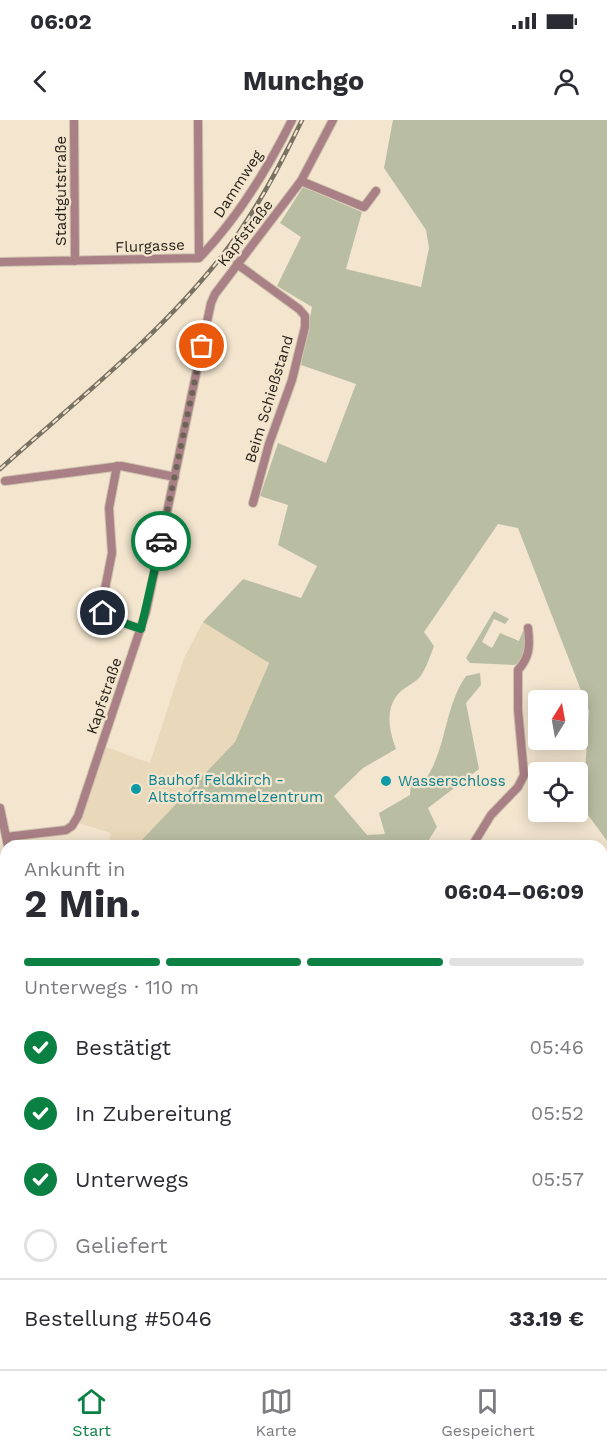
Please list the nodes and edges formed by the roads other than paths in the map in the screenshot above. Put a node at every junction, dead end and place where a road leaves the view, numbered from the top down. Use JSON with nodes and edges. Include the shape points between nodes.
{"nodes":[{"id":1,"x":74,"y":120,"type":"edge"},
{"id":2,"x":198,"y":120,"type":"edge"},
{"id":3,"x":333,"y":120,"type":"edge"},
{"id":4,"x":289,"y":121,"type":"edge"},
{"id":5,"x":301,"y":181,"type":"junction"},
{"id":6,"x":376,"y":191,"type":"dead end"},
{"id":7,"x":199,"y":258,"type":"junction"},
{"id":8,"x":75,"y":261,"type":"junction"},
{"id":9,"x":0,"y":262,"type":"edge"},
{"id":10,"x":237,"y":264,"type":"junction"},
{"id":11,"x":117,"y":466,"type":"junction"},
{"id":12,"x":175,"y":477,"type":"junction"},
{"id":13,"x":5,"y":481,"type":"dead end"},
{"id":14,"x":253,"y":503,"type":"dead end"},
{"id":15,"x":528,"y":628,"type":"dead end"},
{"id":16,"x":141,"y":629,"type":"junction"},
{"id":17,"x":0,"y":808,"type":"edge"},
{"id":18,"x":7,"y":840,"type":"edge"},
{"id":19,"x":12,"y":840,"type":"edge"},
{"id":20,"x":476,"y":840,"type":"edge"}],
"edges":[{"from":1,"to":8,"type":"street","name":"Stadtgutstraße"},
{"from":2,"to":7,"type":"street","name":"Flurgasse"},
{"from":3,"to":5,"type":"street","name":"Kapfstraße"},
{"from":4,"to":7,"type":"street","name":"Dammweg","via":[[254,188]]},
{"from":5,"to":6,"type":"street","via":[[364,207]]},
{"from":5,"to":10,"type":"street","name":"Kapfstraße"},
{"from":7,"to":8,"type":"street","name":"Flurgasse"},
{"from":8,"to":9,"type":"street","name":"Flurgasse"},
{"from":10,"to":12,"type":"street","name":"Kapfstraße","via":[[211,303]]},
{"from":10,"to":14,"type":"street","name":"Beim Schießstand","via":[[305,316],[292,380]]},
{"from":11,"to":12,"type":"street"},
{"from":11,"to":13,"type":"street"},
{"from":11,"to":16,"type":"street","via":[[109,508],[112,553],[103,613]]},
{"from":12,"to":16,"type":"street","name":"Kapfstraße"},
{"from":15,"to":20,"type":"street","via":[[529,652],[518,670],[524,775]]},
{"from":16,"to":19,"type":"street","name":"Kapfstraße","via":[[84,801],[72,826]]},
{"from":17,"to":18,"type":"street"}]}
